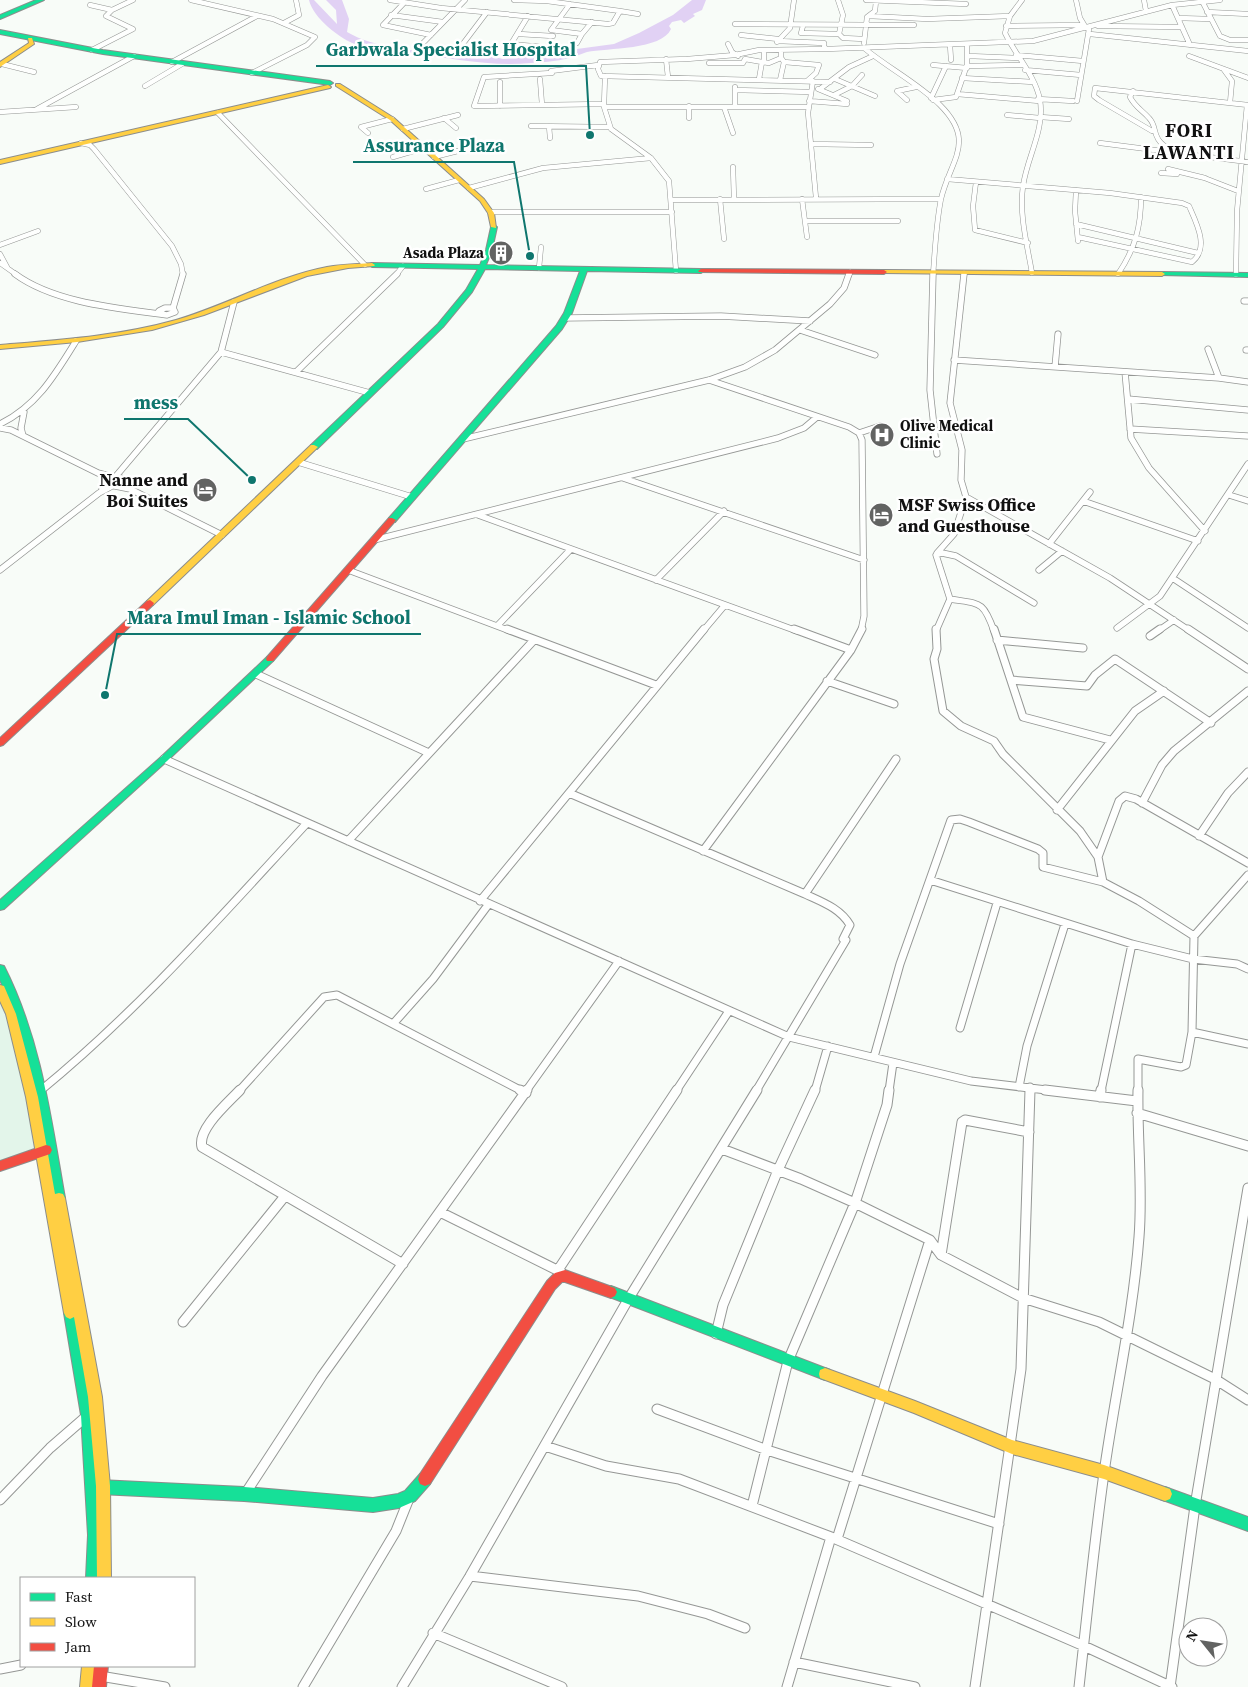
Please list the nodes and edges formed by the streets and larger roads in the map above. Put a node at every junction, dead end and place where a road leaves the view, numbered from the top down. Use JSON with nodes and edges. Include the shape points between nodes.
{"nodes":[{"id":1,"x":33,"y":0,"type":"edge"},
{"id":2,"x":41,"y":0,"type":"edge"},
{"id":3,"x":133,"y":0,"type":"edge"},
{"id":4,"x":191,"y":0,"type":"edge"},
{"id":5,"x":296,"y":0,"type":"edge"},
{"id":6,"x":391,"y":0,"type":"edge"},
{"id":7,"x":465,"y":0,"type":"edge"},
{"id":8,"x":514,"y":0,"type":"edge"},
{"id":9,"x":575,"y":0,"type":"edge"},
{"id":10,"x":794,"y":0,"type":"edge"},
{"id":11,"x":838,"y":0,"type":"edge"},
{"id":12,"x":866,"y":0,"type":"edge"},
{"id":13,"x":876,"y":0,"type":"edge"},
{"id":14,"x":897,"y":0,"type":"edge"},
{"id":15,"x":925,"y":0,"type":"edge"},
{"id":16,"x":1022,"y":0,"type":"edge"},
{"id":17,"x":1076,"y":0,"type":"edge"},
{"id":18,"x":1144,"y":0,"type":"edge"},
{"id":19,"x":1220,"y":0,"type":"edge"},
{"id":20,"x":203,"y":1,"type":"edge"},
{"id":21,"x":965,"y":2,"type":"edge"},
{"id":22,"x":1180,"y":2,"type":"edge"},
{"id":23,"x":1202,"y":2,"type":"junction"},
{"id":24,"x":404,"y":4,"type":"junction"},
{"id":25,"x":568,"y":4,"type":"junction"},
{"id":26,"x":90,"y":5,"type":"dead end"},
{"id":27,"x":1172,"y":5,"type":"junction"},
{"id":28,"x":455,"y":9,"type":"junction"},
{"id":29,"x":112,"y":10,"type":"junction"},
{"id":30,"x":897,"y":10,"type":"dead end"},
{"id":31,"x":620,"y":11,"type":"junction"},
{"id":32,"x":1146,"y":11,"type":"junction"},
{"id":33,"x":487,"y":12,"type":"junction"},
{"id":34,"x":1207,"y":12,"type":"junction"},
{"id":35,"x":638,"y":14,"type":"dead end"},
{"id":36,"x":1248,"y":14,"type":"edge"},
{"id":37,"x":0,"y":15,"type":"edge"},
{"id":38,"x":391,"y":15,"type":"junction"},
{"id":39,"x":257,"y":16,"type":"junction"},
{"id":40,"x":528,"y":16,"type":"junction"},
{"id":41,"x":868,"y":16,"type":"junction"},
{"id":42,"x":1010,"y":16,"type":"junction"},
{"id":43,"x":968,"y":17,"type":"junction"},
{"id":44,"x":559,"y":18,"type":"junction"},
{"id":45,"x":1178,"y":18,"type":"junction"},
{"id":46,"x":378,"y":19,"type":"dead end"},
{"id":47,"x":1210,"y":19,"type":"junction"},
{"id":48,"x":387,"y":20,"type":"junction"},
{"id":49,"x":443,"y":22,"type":"junction"},
{"id":50,"x":592,"y":22,"type":"junction"},
{"id":51,"x":284,"y":24,"type":"junction"},
{"id":52,"x":735,"y":24,"type":"dead end"},
{"id":53,"x":790,"y":25,"type":"junction"},
{"id":54,"x":914,"y":25,"type":"dead end"},
{"id":55,"x":803,"y":26,"type":"junction"},
{"id":56,"x":840,"y":26,"type":"junction"},
{"id":57,"x":865,"y":26,"type":"junction"},
{"id":58,"x":1006,"y":26,"type":"junction"},
{"id":59,"x":1088,"y":26,"type":"junction"},
{"id":60,"x":1145,"y":26,"type":"junction"},
{"id":61,"x":1182,"y":27,"type":"junction"},
{"id":62,"x":0,"y":32,"type":"edge"},
{"id":63,"x":519,"y":34,"type":"junction"},
{"id":64,"x":582,"y":34,"type":"junction"},
{"id":65,"x":741,"y":34,"type":"dead end"},
{"id":66,"x":840,"y":34,"type":"junction"},
{"id":67,"x":1090,"y":34,"type":"junction"},
{"id":68,"x":431,"y":35,"type":"junction"},
{"id":69,"x":553,"y":36,"type":"dead end"},
{"id":70,"x":30,"y":39,"type":"junction"},
{"id":71,"x":864,"y":39,"type":"junction"},
{"id":72,"x":778,"y":40,"type":"junction"},
{"id":73,"x":1150,"y":40,"type":"junction"},
{"id":74,"x":1248,"y":40,"type":"edge"},
{"id":75,"x":423,"y":43,"type":"dead end"},
{"id":76,"x":577,"y":43,"type":"dead end"},
{"id":77,"x":1010,"y":43,"type":"junction"},
{"id":78,"x":728,"y":44,"type":"dead end"},
{"id":79,"x":967,"y":45,"type":"junction"},
{"id":80,"x":1190,"y":45,"type":"junction"},
{"id":81,"x":543,"y":46,"type":"dead end"},
{"id":82,"x":950,"y":46,"type":"junction"},
{"id":83,"x":864,"y":48,"type":"junction"},
{"id":84,"x":459,"y":49,"type":"dead end"},
{"id":85,"x":827,"y":49,"type":"junction"},
{"id":86,"x":92,"y":50,"type":"junction"},
{"id":87,"x":764,"y":50,"type":"junction"},
{"id":88,"x":774,"y":50,"type":"junction"},
{"id":89,"x":781,"y":50,"type":"junction"},
{"id":90,"x":750,"y":51,"type":"junction"},
{"id":91,"x":1248,"y":51,"type":"edge"},
{"id":92,"x":735,"y":54,"type":"junction"},
{"id":93,"x":134,"y":56,"type":"junction"},
{"id":94,"x":707,"y":56,"type":"junction"},
{"id":95,"x":873,"y":56,"type":"junction"},
{"id":96,"x":969,"y":56,"type":"junction"},
{"id":97,"x":1017,"y":56,"type":"junction"},
{"id":98,"x":1189,"y":56,"type":"dead end"},
{"id":99,"x":666,"y":59,"type":"junction"},
{"id":100,"x":751,"y":60,"type":"junction"},
{"id":101,"x":783,"y":60,"type":"junction"},
{"id":102,"x":951,"y":60,"type":"dead end"},
{"id":103,"x":1084,"y":61,"type":"junction"},
{"id":104,"x":762,"y":62,"type":"junction"},
{"id":105,"x":177,"y":63,"type":"junction"},
{"id":106,"x":709,"y":63,"type":"junction"},
{"id":107,"x":743,"y":63,"type":"junction"},
{"id":108,"x":1,"y":64,"type":"edge"},
{"id":109,"x":598,"y":65,"type":"junction"},
{"id":110,"x":933,"y":65,"type":"dead end"},
{"id":111,"x":1022,"y":65,"type":"junction"},
{"id":112,"x":946,"y":66,"type":"junction"},
{"id":113,"x":968,"y":67,"type":"junction"},
{"id":114,"x":1025,"y":70,"type":"junction"},
{"id":115,"x":1224,"y":70,"type":"junction"},
{"id":116,"x":34,"y":72,"type":"dead end"},
{"id":117,"x":252,"y":73,"type":"junction"},
{"id":118,"x":862,"y":75,"type":"dead end"},
{"id":119,"x":1081,"y":75,"type":"junction"},
{"id":120,"x":605,"y":76,"type":"junction"},
{"id":121,"x":668,"y":77,"type":"junction"},
{"id":122,"x":540,"y":78,"type":"dead end"},
{"id":123,"x":709,"y":78,"type":"junction"},
{"id":124,"x":962,"y":78,"type":"junction"},
{"id":125,"x":1248,"y":78,"type":"edge"},
{"id":126,"x":835,"y":79,"type":"junction"},
{"id":127,"x":735,"y":80,"type":"junction"},
{"id":128,"x":759,"y":80,"type":"junction"},
{"id":129,"x":780,"y":80,"type":"junction"},
{"id":130,"x":810,"y":81,"type":"junction"},
{"id":131,"x":500,"y":82,"type":"dead end"},
{"id":132,"x":830,"y":82,"type":"junction"},
{"id":133,"x":1033,"y":82,"type":"junction"},
{"id":134,"x":145,"y":86,"type":"dead end"},
{"id":135,"x":303,"y":86,"type":"junction"},
{"id":136,"x":852,"y":86,"type":"junction"},
{"id":137,"x":916,"y":87,"type":"junction"},
{"id":138,"x":820,"y":89,"type":"junction"},
{"id":139,"x":734,"y":90,"type":"junction"},
{"id":140,"x":812,"y":90,"type":"junction"},
{"id":141,"x":1133,"y":91,"type":"junction"},
{"id":142,"x":957,"y":94,"type":"junction"},
{"id":143,"x":834,"y":95,"type":"junction"},
{"id":144,"x":875,"y":96,"type":"dead end"},
{"id":145,"x":932,"y":99,"type":"junction"},
{"id":146,"x":907,"y":100,"type":"dead end"},
{"id":147,"x":1038,"y":100,"type":"junction"},
{"id":148,"x":809,"y":101,"type":"junction"},
{"id":149,"x":1230,"y":103,"type":"junction"},
{"id":150,"x":542,"y":105,"type":"junction"},
{"id":151,"x":604,"y":105,"type":"junction"},
{"id":152,"x":1248,"y":105,"type":"edge"},
{"id":153,"x":500,"y":106,"type":"junction"},
{"id":154,"x":689,"y":106,"type":"junction"},
{"id":155,"x":76,"y":107,"type":"dead end"},
{"id":156,"x":724,"y":107,"type":"junction"},
{"id":157,"x":735,"y":107,"type":"junction"},
{"id":158,"x":809,"y":107,"type":"junction"},
{"id":159,"x":37,"y":110,"type":"junction"},
{"id":160,"x":0,"y":112,"type":"edge"},
{"id":161,"x":218,"y":113,"type":"junction"},
{"id":162,"x":458,"y":114,"type":"dead end"},
{"id":163,"x":1007,"y":115,"type":"dead end"},
{"id":164,"x":1040,"y":117,"type":"junction"},
{"id":165,"x":444,"y":118,"type":"junction"},
{"id":166,"x":690,"y":118,"type":"dead end"},
{"id":167,"x":392,"y":119,"type":"junction"},
{"id":168,"x":1069,"y":119,"type":"dead end"},
{"id":169,"x":531,"y":126,"type":"dead end"},
{"id":170,"x":549,"y":126,"type":"junction"},
{"id":171,"x":610,"y":127,"type":"junction"},
{"id":172,"x":456,"y":128,"type":"dead end"},
{"id":173,"x":403,"y":129,"type":"junction"},
{"id":174,"x":1152,"y":131,"type":"junction"},
{"id":175,"x":368,"y":133,"type":"dead end"},
{"id":176,"x":733,"y":133,"type":"dead end"},
{"id":177,"x":550,"y":138,"type":"dead end"},
{"id":178,"x":88,"y":143,"type":"junction"},
{"id":179,"x":1100,"y":143,"type":"dead end"},
{"id":180,"x":811,"y":144,"type":"junction"},
{"id":181,"x":871,"y":145,"type":"dead end"},
{"id":182,"x":424,"y":148,"type":"junction"},
{"id":183,"x":462,"y":150,"type":"dead end"},
{"id":184,"x":1190,"y":155,"type":"junction"},
{"id":185,"x":392,"y":157,"type":"dead end"},
{"id":186,"x":434,"y":157,"type":"junction"},
{"id":187,"x":651,"y":158,"type":"junction"},
{"id":188,"x":1242,"y":161,"type":"junction"},
{"id":189,"x":0,"y":162,"type":"edge"},
{"id":190,"x":1248,"y":162,"type":"edge"},
{"id":191,"x":733,"y":167,"type":"dead end"},
{"id":192,"x":1168,"y":169,"type":"dead end"},
{"id":193,"x":1160,"y":173,"type":"dead end"},
{"id":194,"x":1192,"y":176,"type":"junction"},
{"id":195,"x":947,"y":179,"type":"junction"},
{"id":196,"x":459,"y":180,"type":"junction"},
{"id":197,"x":976,"y":182,"type":"junction"},
{"id":198,"x":1232,"y":184,"type":"dead end"},
{"id":199,"x":1023,"y":186,"type":"junction"},
{"id":200,"x":468,"y":188,"type":"junction"},
{"id":201,"x":426,"y":189,"type":"dead end"},
{"id":202,"x":1076,"y":190,"type":"junction"},
{"id":203,"x":1238,"y":191,"type":"junction"},
{"id":204,"x":1141,"y":197,"type":"junction"},
{"id":205,"x":816,"y":198,"type":"junction"},
{"id":206,"x":720,"y":199,"type":"junction"},
{"id":207,"x":734,"y":199,"type":"junction"},
{"id":208,"x":802,"y":199,"type":"junction"},
{"id":209,"x":941,"y":199,"type":"junction"},
{"id":210,"x":671,"y":200,"type":"junction"},
{"id":211,"x":672,"y":212,"type":"junction"},
{"id":212,"x":491,"y":216,"type":"junction"},
{"id":213,"x":806,"y":221,"type":"junction"},
{"id":214,"x":898,"y":221,"type":"dead end"},
{"id":215,"x":1076,"y":224,"type":"junction"},
{"id":216,"x":38,"y":231,"type":"dead end"},
{"id":217,"x":807,"y":237,"type":"dead end"},
{"id":218,"x":724,"y":239,"type":"dead end"},
{"id":219,"x":1138,"y":239,"type":"junction"},
{"id":220,"x":1028,"y":243,"type":"junction"},
{"id":221,"x":0,"y":245,"type":"edge"},
{"id":222,"x":541,"y":248,"type":"dead end"},
{"id":223,"x":1134,"y":250,"type":"junction"},
{"id":224,"x":1198,"y":253,"type":"junction"},
{"id":225,"x":0,"y":254,"type":"edge"},
{"id":226,"x":0,"y":263,"type":"edge"},
{"id":227,"x":365,"y":266,"type":"junction"},
{"id":228,"x":403,"y":266,"type":"junction"},
{"id":229,"x":8,"y":267,"type":"junction"},
{"id":230,"x":480,"y":267,"type":"junction"},
{"id":231,"x":539,"y":268,"type":"junction"},
{"id":232,"x":584,"y":270,"type":"junction"},
{"id":233,"x":676,"y":271,"type":"junction"},
{"id":234,"x":850,"y":272,"type":"junction"},
{"id":235,"x":934,"y":272,"type":"junction"},
{"id":236,"x":964,"y":273,"type":"junction"},
{"id":237,"x":1032,"y":274,"type":"junction"},
{"id":238,"x":1118,"y":274,"type":"junction"},
{"id":239,"x":1236,"y":275,"type":"junction"},
{"id":240,"x":1248,"y":275,"type":"edge"},
{"id":241,"x":176,"y":299,"type":"junction"},
{"id":242,"x":234,"y":302,"type":"junction"},
{"id":243,"x":173,"y":308,"type":"junction"},
{"id":244,"x":162,"y":310,"type":"junction"},
{"id":245,"x":565,"y":318,"type":"junction"},
{"id":246,"x":171,"y":319,"type":"junction"},
{"id":247,"x":810,"y":321,"type":"junction"},
{"id":248,"x":800,"y":330,"type":"junction"},
{"id":249,"x":1058,"y":334,"type":"dead end"},
{"id":250,"x":76,"y":341,"type":"junction"},
{"id":251,"x":0,"y":347,"type":"edge"},
{"id":252,"x":1208,"y":349,"type":"dead end"},
{"id":253,"x":221,"y":352,"type":"junction"},
{"id":254,"x":875,"y":355,"type":"dead end"},
{"id":255,"x":954,"y":360,"type":"junction"},
{"id":256,"x":1055,"y":367,"type":"junction"},
{"id":257,"x":296,"y":372,"type":"junction"},
{"id":258,"x":1125,"y":372,"type":"junction"},
{"id":259,"x":1219,"y":378,"type":"junction"},
{"id":260,"x":709,"y":380,"type":"junction"},
{"id":261,"x":1248,"y":382,"type":"edge"},
{"id":262,"x":370,"y":392,"type":"junction"},
{"id":263,"x":1128,"y":399,"type":"junction"},
{"id":264,"x":1248,"y":410,"type":"edge"},
{"id":265,"x":24,"y":412,"type":"junction"},
{"id":266,"x":817,"y":417,"type":"junction"},
{"id":267,"x":0,"y":424,"type":"edge"},
{"id":268,"x":880,"y":426,"type":"dead end"},
{"id":269,"x":0,"y":428,"type":"edge"},
{"id":270,"x":1130,"y":429,"type":"junction"},
{"id":271,"x":859,"y":433,"type":"junction"},
{"id":272,"x":23,"y":436,"type":"junction"},
{"id":273,"x":1248,"y":436,"type":"edge"},
{"id":274,"x":463,"y":439,"type":"junction"},
{"id":275,"x":937,"y":454,"type":"dead end"},
{"id":276,"x":298,"y":462,"type":"junction"},
{"id":277,"x":1248,"y":464,"type":"edge"},
{"id":278,"x":98,"y":473,"type":"junction"},
{"id":279,"x":118,"y":478,"type":"junction"},
{"id":280,"x":622,"y":478,"type":"junction"},
{"id":281,"x":110,"y":484,"type":"junction"},
{"id":282,"x":130,"y":489,"type":"junction"},
{"id":283,"x":1090,"y":492,"type":"dead end"},
{"id":284,"x":1229,"y":494,"type":"junction"},
{"id":285,"x":412,"y":497,"type":"junction"},
{"id":286,"x":966,"y":497,"type":"junction"},
{"id":287,"x":1083,"y":501,"type":"junction"},
{"id":288,"x":1248,"y":501,"type":"edge"},
{"id":289,"x":724,"y":511,"type":"junction"},
{"id":290,"x":478,"y":515,"type":"junction"},
{"id":291,"x":1205,"y":531,"type":"junction"},
{"id":292,"x":222,"y":535,"type":"junction"},
{"id":293,"x":374,"y":540,"type":"junction"},
{"id":294,"x":1198,"y":542,"type":"junction"},
{"id":295,"x":1049,"y":544,"type":"junction"},
{"id":296,"x":570,"y":550,"type":"junction"},
{"id":297,"x":1062,"y":551,"type":"junction"},
{"id":298,"x":936,"y":555,"type":"junction"},
{"id":299,"x":864,"y":560,"type":"junction"},
{"id":300,"x":0,"y":570,"type":"edge"},
{"id":301,"x":348,"y":570,"type":"junction"},
{"id":302,"x":1039,"y":570,"type":"dead end"},
{"id":303,"x":1174,"y":579,"type":"junction"},
{"id":304,"x":656,"y":580,"type":"junction"},
{"id":305,"x":950,"y":599,"type":"junction"},
{"id":306,"x":1034,"y":603,"type":"dead end"},
{"id":307,"x":1150,"y":603,"type":"junction"},
{"id":308,"x":725,"y":605,"type":"junction"},
{"id":309,"x":1174,"y":620,"type":"junction"},
{"id":310,"x":498,"y":625,"type":"junction"},
{"id":311,"x":1117,"y":628,"type":"dead end"},
{"id":312,"x":1248,"y":628,"type":"edge"},
{"id":313,"x":1150,"y":636,"type":"dead end"},
{"id":314,"x":534,"y":640,"type":"junction"},
{"id":315,"x":998,"y":640,"type":"junction"},
{"id":316,"x":1082,"y":648,"type":"dead end"},
{"id":317,"x":851,"y":650,"type":"junction"},
{"id":318,"x":1248,"y":669,"type":"edge"},
{"id":319,"x":256,"y":674,"type":"junction"},
{"id":320,"x":1011,"y":680,"type":"junction"},
{"id":321,"x":827,"y":681,"type":"junction"},
{"id":322,"x":656,"y":685,"type":"junction"},
{"id":323,"x":1164,"y":691,"type":"junction"},
{"id":324,"x":1248,"y":692,"type":"edge"},
{"id":325,"x":894,"y":704,"type":"dead end"},
{"id":326,"x":1211,"y":722,"type":"junction"},
{"id":327,"x":1110,"y":740,"type":"junction"},
{"id":328,"x":0,"y":743,"type":"edge"},
{"id":329,"x":429,"y":752,"type":"junction"},
{"id":330,"x":164,"y":759,"type":"junction"},
{"id":331,"x":896,"y":759,"type":"dead end"},
{"id":332,"x":1248,"y":772,"type":"edge"},
{"id":333,"x":569,"y":793,"type":"junction"},
{"id":334,"x":1142,"y":803,"type":"junction"},
{"id":335,"x":1057,"y":810,"type":"junction"},
{"id":336,"x":307,"y":823,"type":"junction"},
{"id":337,"x":1200,"y":836,"type":"junction"},
{"id":338,"x":348,"y":841,"type":"junction"},
{"id":339,"x":704,"y":851,"type":"junction"},
{"id":340,"x":1098,"y":857,"type":"junction"},
{"id":341,"x":1248,"y":863,"type":"edge"},
{"id":342,"x":1248,"y":875,"type":"edge"},
{"id":343,"x":930,"y":880,"type":"junction"},
{"id":344,"x":1104,"y":882,"type":"junction"},
{"id":345,"x":805,"y":894,"type":"junction"},
{"id":346,"x":480,"y":901,"type":"junction"},
{"id":347,"x":997,"y":903,"type":"junction"},
{"id":348,"x":488,"y":905,"type":"junction"},
{"id":349,"x":0,"y":906,"type":"edge"},
{"id":350,"x":1065,"y":924,"type":"junction"},
{"id":351,"x":1194,"y":936,"type":"junction"},
{"id":352,"x":1132,"y":944,"type":"junction"},
{"id":353,"x":1193,"y":958,"type":"junction"},
{"id":354,"x":619,"y":961,"type":"junction"},
{"id":355,"x":0,"y":969,"type":"edge"},
{"id":356,"x":1248,"y":969,"type":"edge"},
{"id":357,"x":0,"y":989,"type":"edge"},
{"id":358,"x":729,"y":1011,"type":"junction"},
{"id":359,"x":393,"y":1024,"type":"junction"},
{"id":360,"x":960,"y":1028,"type":"dead end"},
{"id":361,"x":1192,"y":1032,"type":"junction"},
{"id":362,"x":790,"y":1037,"type":"junction"},
{"id":363,"x":1248,"y":1044,"type":"edge"},
{"id":364,"x":828,"y":1046,"type":"junction"},
{"id":365,"x":874,"y":1056,"type":"junction"},
{"id":366,"x":893,"y":1063,"type":"junction"},
{"id":367,"x":1019,"y":1087,"type":"junction"},
{"id":368,"x":1030,"y":1087,"type":"junction"},
{"id":369,"x":40,"y":1091,"type":"junction"},
{"id":370,"x":526,"y":1093,"type":"junction"},
{"id":371,"x":1100,"y":1096,"type":"junction"},
{"id":372,"x":1137,"y":1101,"type":"junction"},
{"id":373,"x":1137,"y":1113,"type":"junction"},
{"id":374,"x":1029,"y":1132,"type":"junction"},
{"id":375,"x":1248,"y":1146,"type":"edge"},
{"id":376,"x":722,"y":1149,"type":"junction"},
{"id":377,"x":46,"y":1151,"type":"junction"},
{"id":378,"x":0,"y":1166,"type":"edge"},
{"id":379,"x":778,"y":1170,"type":"junction"},
{"id":380,"x":1248,"y":1188,"type":"edge"},
{"id":381,"x":285,"y":1196,"type":"junction"},
{"id":382,"x":854,"y":1203,"type":"junction"},
{"id":383,"x":440,"y":1212,"type":"junction"},
{"id":384,"x":930,"y":1240,"type":"junction"},
{"id":385,"x":941,"y":1255,"type":"junction"},
{"id":386,"x":403,"y":1264,"type":"junction"},
{"id":387,"x":561,"y":1273,"type":"junction"},
{"id":388,"x":629,"y":1298,"type":"junction"},
{"id":389,"x":1023,"y":1298,"type":"junction"},
{"id":390,"x":183,"y":1322,"type":"dead end"},
{"id":391,"x":716,"y":1334,"type":"junction"},
{"id":392,"x":1127,"y":1336,"type":"junction"},
{"id":393,"x":788,"y":1361,"type":"junction"},
{"id":394,"x":1215,"y":1380,"type":"junction"},
{"id":395,"x":881,"y":1394,"type":"junction"},
{"id":396,"x":1248,"y":1400,"type":"edge"},
{"id":397,"x":657,"y":1409,"type":"dead end"},
{"id":398,"x":88,"y":1415,"type":"junction"},
{"id":399,"x":545,"y":1446,"type":"junction"},
{"id":400,"x":1012,"y":1446,"type":"junction"},
{"id":401,"x":767,"y":1450,"type":"junction"},
{"id":402,"x":1104,"y":1472,"type":"junction"},
{"id":403,"x":856,"y":1477,"type":"junction"},
{"id":404,"x":104,"y":1486,"type":"junction"},
{"id":405,"x":92,"y":1487,"type":"junction"},
{"id":406,"x":244,"y":1494,"type":"junction"},
{"id":407,"x":410,"y":1496,"type":"junction"},
{"id":408,"x":0,"y":1500,"type":"edge"},
{"id":409,"x":752,"y":1506,"type":"junction"},
{"id":410,"x":1195,"y":1506,"type":"junction"},
{"id":411,"x":999,"y":1524,"type":"junction"},
{"id":412,"x":1248,"y":1524,"type":"edge"},
{"id":413,"x":834,"y":1538,"type":"junction"},
{"id":414,"x":470,"y":1576,"type":"junction"},
{"id":415,"x":93,"y":1577,"type":"edge"},
{"id":416,"x":104,"y":1577,"type":"edge"},
{"id":417,"x":988,"y":1604,"type":"junction"},
{"id":418,"x":745,"y":1628,"type":"dead end"},
{"id":419,"x":434,"y":1633,"type":"junction"},
{"id":420,"x":1084,"y":1646,"type":"junction"},
{"id":421,"x":794,"y":1662,"type":"junction"},
{"id":422,"x":20,"y":1665,"type":"edge"},
{"id":423,"x":89,"y":1667,"type":"edge"},
{"id":424,"x":0,"y":1669,"type":"edge"},
{"id":425,"x":100,"y":1676,"type":"edge"},
{"id":426,"x":87,"y":1687,"type":"edge"},
{"id":427,"x":165,"y":1687,"type":"edge"},
{"id":428,"x":303,"y":1687,"type":"edge"},
{"id":429,"x":402,"y":1687,"type":"edge"},
{"id":430,"x":562,"y":1687,"type":"edge"},
{"id":431,"x":787,"y":1687,"type":"edge"},
{"id":432,"x":914,"y":1687,"type":"edge"},
{"id":433,"x":975,"y":1687,"type":"edge"},
{"id":434,"x":1079,"y":1687,"type":"edge"},
{"id":435,"x":1170,"y":1687,"type":"edge"}],
"edges":[{"from":1,"to":37,"type":"street"},
{"from":2,"to":37,"type":"street"},
{"from":3,"to":29,"type":"street"},
{"from":4,"to":20,"type":"street"},
{"from":5,"to":51,"type":"street","via":[[299,15]]},
{"from":6,"to":24,"type":"street"},
{"from":7,"to":28,"type":"street"},
{"from":8,"to":25,"type":"street"},
{"from":9,"to":25,"type":"street"},
{"from":10,"to":53,"type":"street"},
{"from":11,"to":56,"type":"street","via":[[843,15]]},
{"from":12,"to":13,"type":"street"},
{"from":13,"to":14,"type":"street"},
{"from":13,"to":41,"type":"street","via":[[875,10]]},
{"from":14,"to":15,"type":"street"},
{"from":14,"to":30,"type":"street"},
{"from":15,"to":21,"type":"street"},
{"from":16,"to":42,"type":"street"},
{"from":17,"to":59,"type":"street"},
{"from":18,"to":32,"type":"street"},
{"from":19,"to":23,"type":"street"},
{"from":20,"to":39,"type":"street"},
{"from":21,"to":43,"type":"street"},
{"from":22,"to":23,"type":"street"},
{"from":22,"to":27,"type":"street"},
{"from":23,"to":34,"type":"street"},
{"from":24,"to":28,"type":"street"},
{"from":24,"to":38,"type":"street"},
{"from":25,"to":31,"type":"street"},
{"from":25,"to":44,"type":"street"},
{"from":26,"to":29,"type":"street"},
{"from":27,"to":32,"type":"street"},
{"from":27,"to":45,"type":"street"},
{"from":28,"to":33,"type":"street"},
{"from":28,"to":49,"type":"street"},
{"from":29,"to":86,"type":"street","via":[[106,16],[109,20],[133,29]]},
{"from":31,"to":35,"type":"street"},
{"from":31,"to":50,"type":"street","via":[[611,24]]},
{"from":32,"to":59,"type":"street"},
{"from":33,"to":40,"type":"street"},
{"from":33,"to":84,"type":"street"},
{"from":34,"to":36,"type":"street"},
{"from":34,"to":47,"type":"street"},
{"from":38,"to":48,"type":"street"},
{"from":38,"to":49,"type":"street"},
{"from":39,"to":51,"type":"street"},
{"from":39,"to":105,"type":"street"},
{"from":40,"to":44,"type":"street"},
{"from":40,"to":63,"type":"street"},
{"from":41,"to":43,"type":"street"},
{"from":41,"to":57,"type":"street"},
{"from":42,"to":43,"type":"street"},
{"from":42,"to":58,"type":"street"},
{"from":44,"to":50,"type":"street"},
{"from":44,"to":64,"type":"street","via":[[551,30]]},
{"from":45,"to":47,"type":"street"},
{"from":45,"to":61,"type":"street"},
{"from":46,"to":48,"type":"street"},
{"from":47,"to":74,"type":"street","via":[[1220,36],[1230,40]]},
{"from":48,"to":68,"type":"street","via":[[384,25]]},
{"from":49,"to":68,"type":"street"},
{"from":50,"to":64,"type":"street"},
{"from":51,"to":117,"type":"street","via":[[308,32],[315,39]]},
{"from":52,"to":53,"type":"street"},
{"from":53,"to":55,"type":"street"},
{"from":53,"to":72,"type":"street"},
{"from":54,"to":57,"type":"street"},
{"from":55,"to":56,"type":"street"},
{"from":55,"to":66,"type":"street","via":[[801,33]]},
{"from":56,"to":57,"type":"street"},
{"from":56,"to":66,"type":"street"},
{"from":57,"to":71,"type":"street"},
{"from":58,"to":59,"type":"street"},
{"from":58,"to":77,"type":"street"},
{"from":59,"to":60,"type":"street"},
{"from":59,"to":67,"type":"street"},
{"from":59,"to":77,"type":"street","via":[[1052,38]]},
{"from":60,"to":61,"type":"street"},
{"from":60,"to":73,"type":"street"},
{"from":61,"to":80,"type":"street"},
{"from":62,"to":70,"type":"street"},
{"from":63,"to":69,"type":"street"},
{"from":63,"to":81,"type":"street","via":[[512,45]]},
{"from":64,"to":76,"type":"street"},
{"from":65,"to":72,"type":"street"},
{"from":66,"to":71,"type":"street","via":[[843,38]]},
{"from":67,"to":73,"type":"street"},
{"from":67,"to":103,"type":"street"},
{"from":68,"to":75,"type":"street"},
{"from":70,"to":86,"type":"street"},
{"from":70,"to":108,"type":"street","via":[[32,44]]},
{"from":71,"to":83,"type":"street"},
{"from":72,"to":85,"type":"street","via":[[824,43]]},
{"from":72,"to":88,"type":"street"},
{"from":73,"to":80,"type":"street"},
{"from":77,"to":79,"type":"street"},
{"from":77,"to":97,"type":"street"},
{"from":78,"to":92,"type":"street"},
{"from":79,"to":82,"type":"street"},
{"from":79,"to":96,"type":"street"},
{"from":80,"to":91,"type":"street"},
{"from":82,"to":83,"type":"street"},
{"from":82,"to":102,"type":"street"},
{"from":83,"to":85,"type":"street"},
{"from":83,"to":95,"type":"street"},
{"from":85,"to":89,"type":"street"},
{"from":86,"to":93,"type":"street"},
{"from":87,"to":88,"type":"street"},
{"from":87,"to":90,"type":"street"},
{"from":87,"to":104,"type":"street"},
{"from":88,"to":89,"type":"street"},
{"from":89,"to":101,"type":"street"},
{"from":90,"to":92,"type":"street"},
{"from":90,"to":100,"type":"street"},
{"from":92,"to":94,"type":"street"},
{"from":92,"to":107,"type":"street"},
{"from":93,"to":105,"type":"street"},
{"from":93,"to":159,"type":"street"},
{"from":94,"to":99,"type":"street"},
{"from":94,"to":106,"type":"street"},
{"from":95,"to":126,"type":"street","via":[[849,67]]},
{"from":95,"to":137,"type":"street"},
{"from":96,"to":97,"type":"street"},
{"from":96,"to":113,"type":"street"},
{"from":97,"to":103,"type":"street"},
{"from":97,"to":111,"type":"street"},
{"from":98,"to":115,"type":"street"},
{"from":99,"to":109,"type":"street","via":[[600,62]]},
{"from":99,"to":121,"type":"street"},
{"from":100,"to":104,"type":"street"},
{"from":100,"to":107,"type":"street"},
{"from":101,"to":104,"type":"street"},
{"from":101,"to":129,"type":"street"},
{"from":101,"to":130,"type":"street","via":[[819,65]]},
{"from":103,"to":119,"type":"street"},
{"from":104,"to":128,"type":"street"},
{"from":105,"to":117,"type":"street"},
{"from":105,"to":134,"type":"street"},
{"from":106,"to":107,"type":"street"},
{"from":106,"to":123,"type":"street"},
{"from":108,"to":116,"type":"street"},
{"from":109,"to":120,"type":"street","via":[[600,76]]},
{"from":109,"to":153,"type":"street","via":[[552,73],[484,77],[474,106]]},
{"from":110,"to":112,"type":"street"},
{"from":111,"to":113,"type":"street"},
{"from":111,"to":114,"type":"street"},
{"from":112,"to":113,"type":"street"},
{"from":112,"to":145,"type":"street"},
{"from":113,"to":124,"type":"street"},
{"from":114,"to":119,"type":"street"},
{"from":114,"to":133,"type":"street"},
{"from":115,"to":125,"type":"street"},
{"from":115,"to":149,"type":"street","via":[[1232,81]]},
{"from":117,"to":135,"type":"street"},
{"from":118,"to":136,"type":"street"},
{"from":119,"to":147,"type":"street","via":[[1075,101]]},
{"from":120,"to":121,"type":"street"},
{"from":120,"to":151,"type":"street"},
{"from":121,"to":123,"type":"street"},
{"from":122,"to":150,"type":"street"},
{"from":123,"to":127,"type":"street"},
{"from":124,"to":133,"type":"street"},
{"from":124,"to":142,"type":"street"},
{"from":126,"to":132,"type":"street"},
{"from":126,"to":136,"type":"street"},
{"from":127,"to":128,"type":"street"},
{"from":127,"to":139,"type":"street"},
{"from":128,"to":129,"type":"street"},
{"from":129,"to":130,"type":"street"},
{"from":130,"to":132,"type":"street"},
{"from":130,"to":140,"type":"street"},
{"from":131,"to":153,"type":"street"},
{"from":132,"to":138,"type":"street"},
{"from":133,"to":147,"type":"street"},
{"from":135,"to":161,"type":"street"},
{"from":135,"to":167,"type":"street","via":[[330,85],[352,93]]},
{"from":136,"to":143,"type":"street"},
{"from":136,"to":144,"type":"street"},
{"from":137,"to":145,"type":"street"},
{"from":137,"to":146,"type":"street","via":[[897,91]]},
{"from":138,"to":140,"type":"street"},
{"from":138,"to":143,"type":"street"},
{"from":139,"to":140,"type":"street"},
{"from":139,"to":157,"type":"street"},
{"from":140,"to":148,"type":"street"},
{"from":141,"to":149,"type":"street"},
{"from":141,"to":174,"type":"street","via":[[1130,96],[1134,105],[1150,119]]},
{"from":141,"to":174,"type":"street","via":[[1095,88],[1093,91],[1099,102]]},
{"from":142,"to":145,"type":"street","via":[[954,99]]},
{"from":142,"to":147,"type":"street"},
{"from":143,"to":148,"type":"street","via":[[847,103]]},
{"from":145,"to":195,"type":"street","via":[[949,115],[959,135],[957,162]]},
{"from":147,"to":164,"type":"street"},
{"from":148,"to":158,"type":"street"},
{"from":149,"to":152,"type":"street"},
{"from":150,"to":151,"type":"street"},
{"from":150,"to":153,"type":"street"},
{"from":151,"to":154,"type":"street"},
{"from":151,"to":171,"type":"street"},
{"from":152,"to":188,"type":"street"},
{"from":154,"to":156,"type":"street"},
{"from":154,"to":166,"type":"street"},
{"from":155,"to":159,"type":"street"},
{"from":156,"to":157,"type":"street"},
{"from":156,"to":176,"type":"street"},
{"from":157,"to":158,"type":"street"},
{"from":158,"to":180,"type":"street"},
{"from":159,"to":160,"type":"street"},
{"from":161,"to":178,"type":"street"},
{"from":161,"to":227,"type":"street"},
{"from":162,"to":165,"type":"street"},
{"from":163,"to":164,"type":"street"},
{"from":164,"to":168,"type":"street"},
{"from":164,"to":199,"type":"street","via":[[1041,127]]},
{"from":165,"to":172,"type":"street"},
{"from":165,"to":173,"type":"street"},
{"from":167,"to":173,"type":"street"},
{"from":167,"to":175,"type":"street","via":[[361,127]]},
{"from":169,"to":170,"type":"street"},
{"from":170,"to":171,"type":"street"},
{"from":170,"to":177,"type":"street"},
{"from":171,"to":187,"type":"street"},
{"from":173,"to":182,"type":"street"},
{"from":174,"to":184,"type":"street","via":[[1161,145]]},
{"from":178,"to":189,"type":"street"},
{"from":178,"to":241,"type":"street","via":[[179,258],[184,273]]},
{"from":179,"to":184,"type":"street"},
{"from":180,"to":181,"type":"street"},
{"from":180,"to":205,"type":"street"},
{"from":182,"to":185,"type":"street"},
{"from":182,"to":186,"type":"street"},
{"from":183,"to":186,"type":"street"},
{"from":184,"to":188,"type":"street"},
{"from":186,"to":196,"type":"street"},
{"from":187,"to":200,"type":"street","via":[[543,168]]},
{"from":187,"to":210,"type":"street","via":[[669,181]]},
{"from":188,"to":190,"type":"street"},
{"from":188,"to":203,"type":"street"},
{"from":191,"to":207,"type":"street"},
{"from":192,"to":194,"type":"street"},
{"from":193,"to":194,"type":"street"},
{"from":194,"to":203,"type":"street","via":[[1204,177]]},
{"from":195,"to":197,"type":"street"},
{"from":195,"to":209,"type":"street"},
{"from":196,"to":200,"type":"street"},
{"from":196,"to":201,"type":"street"},
{"from":197,"to":199,"type":"street"},
{"from":197,"to":220,"type":"street","via":[[973,206],[976,230]]},
{"from":198,"to":203,"type":"street"},
{"from":199,"to":202,"type":"street"},
{"from":199,"to":220,"type":"street"},
{"from":200,"to":212,"type":"street"},
{"from":202,"to":204,"type":"street"},
{"from":202,"to":215,"type":"street"},
{"from":203,"to":239,"type":"street","via":[[1234,243]]},
{"from":204,"to":219,"type":"street"},
{"from":204,"to":224,"type":"street","via":[[1189,206],[1202,236]]},
{"from":205,"to":208,"type":"street"},
{"from":205,"to":209,"type":"street"},
{"from":206,"to":207,"type":"street"},
{"from":206,"to":210,"type":"street"},
{"from":206,"to":218,"type":"street"},
{"from":207,"to":208,"type":"street"},
{"from":208,"to":213,"type":"street"},
{"from":209,"to":235,"type":"street"},
{"from":210,"to":211,"type":"street"},
{"from":211,"to":212,"type":"street"},
{"from":211,"to":233,"type":"street"},
{"from":212,"to":230,"type":"street","via":[[493,234]]},
{"from":213,"to":214,"type":"street"},
{"from":213,"to":217,"type":"street"},
{"from":215,"to":219,"type":"street"},
{"from":215,"to":223,"type":"street","via":[[1078,239]]},
{"from":216,"to":221,"type":"street"},
{"from":219,"to":223,"type":"street"},
{"from":219,"to":224,"type":"street"},
{"from":220,"to":237,"type":"street"},
{"from":222,"to":231,"type":"street"},
{"from":223,"to":224,"type":"street","via":[[1192,262]]},
{"from":223,"to":238,"type":"street"},
{"from":225,"to":229,"type":"street"},
{"from":226,"to":229,"type":"street"},
{"from":227,"to":228,"type":"street"},
{"from":227,"to":242,"type":"street","via":[[334,266],[318,270]]},
{"from":228,"to":230,"type":"street"},
{"from":228,"to":257,"type":"street"},
{"from":229,"to":244,"type":"street","via":[[22,279],[64,296],[103,306]]},
{"from":230,"to":231,"type":"street"},
{"from":230,"to":262,"type":"street","via":[[468,292],[444,322]]},
{"from":231,"to":232,"type":"street"},
{"from":232,"to":233,"type":"street"},
{"from":232,"to":245,"type":"street"},
{"from":233,"to":234,"type":"street"},
{"from":234,"to":235,"type":"street"},
{"from":234,"to":247,"type":"street","via":[[844,288]]},
{"from":235,"to":236,"type":"street"},
{"from":235,"to":275,"type":"street","via":[[930,391]]},
{"from":236,"to":237,"type":"street"},
{"from":236,"to":255,"type":"street"},
{"from":237,"to":238,"type":"street"},
{"from":238,"to":239,"type":"street"},
{"from":239,"to":240,"type":"street"},
{"from":241,"to":243,"type":"street"},
{"from":241,"to":244,"type":"street"},
{"from":242,"to":246,"type":"street"},
{"from":242,"to":253,"type":"street"},
{"from":243,"to":244,"type":"street"},
{"from":243,"to":246,"type":"street","via":[[175,312]]},
{"from":244,"to":246,"type":"street"},
{"from":245,"to":247,"type":"street","via":[[721,316]]},
{"from":245,"to":274,"type":"street"},
{"from":246,"to":250,"type":"street"},
{"from":247,"to":248,"type":"street"},
{"from":248,"to":254,"type":"street"},
{"from":248,"to":260,"type":"street","via":[[745,367]]},
{"from":249,"to":256,"type":"street"},
{"from":250,"to":251,"type":"street"},
{"from":250,"to":265,"type":"street","via":[[38,400]]},
{"from":252,"to":259,"type":"street"},
{"from":253,"to":257,"type":"street"},
{"from":253,"to":279,"type":"street"},
{"from":255,"to":256,"type":"street"},
{"from":255,"to":286,"type":"street","via":[[950,410],[962,449],[961,483]]},
{"from":256,"to":258,"type":"street"},
{"from":257,"to":262,"type":"street"},
{"from":258,"to":259,"type":"street"},
{"from":258,"to":263,"type":"street"},
{"from":259,"to":261,"type":"street"},
{"from":260,"to":266,"type":"street"},
{"from":260,"to":274,"type":"street"},
{"from":262,"to":276,"type":"street"},
{"from":263,"to":264,"type":"street"},
{"from":263,"to":270,"type":"street"},
{"from":265,"to":267,"type":"street"},
{"from":265,"to":272,"type":"street"},
{"from":266,"to":271,"type":"street"},
{"from":266,"to":280,"type":"street","via":[[798,431],[778,438]]},
{"from":268,"to":271,"type":"street"},
{"from":269,"to":272,"type":"street"},
{"from":270,"to":273,"type":"street"},
{"from":270,"to":291,"type":"street","via":[[1131,438],[1149,468]]},
{"from":271,"to":299,"type":"street","via":[[862,440]]},
{"from":272,"to":278,"type":"street"},
{"from":274,"to":285,"type":"street"},
{"from":276,"to":285,"type":"street"},
{"from":276,"to":292,"type":"street"},
{"from":277,"to":284,"type":"street"},
{"from":278,"to":279,"type":"street"},
{"from":278,"to":281,"type":"street"},
{"from":279,"to":281,"type":"street"},
{"from":279,"to":281,"type":"street"},
{"from":279,"to":282,"type":"street"},
{"from":280,"to":289,"type":"street"},
{"from":280,"to":290,"type":"street"},
{"from":281,"to":282,"type":"street"},
{"from":281,"to":300,"type":"street"},
{"from":282,"to":292,"type":"street"},
{"from":283,"to":287,"type":"street"},
{"from":284,"to":288,"type":"street"},
{"from":284,"to":291,"type":"street"},
{"from":285,"to":293,"type":"street"},
{"from":286,"to":295,"type":"street"},
{"from":286,"to":298,"type":"street","via":[[954,534]]},
{"from":287,"to":294,"type":"street"},
{"from":287,"to":295,"type":"street"},
{"from":289,"to":299,"type":"street"},
{"from":289,"to":304,"type":"street"},
{"from":290,"to":293,"type":"street"},
{"from":290,"to":296,"type":"street"},
{"from":291,"to":294,"type":"street"},
{"from":292,"to":328,"type":"street"},
{"from":293,"to":301,"type":"street"},
{"from":294,"to":303,"type":"street"},
{"from":295,"to":297,"type":"street"},
{"from":296,"to":304,"type":"street"},
{"from":296,"to":310,"type":"street"},
{"from":297,"to":302,"type":"street"},
{"from":297,"to":307,"type":"street"},
{"from":298,"to":305,"type":"street"},
{"from":298,"to":306,"type":"street","via":[[956,556]]},
{"from":299,"to":317,"type":"street","via":[[863,623]]},
{"from":301,"to":310,"type":"street"},
{"from":301,"to":319,"type":"street"},
{"from":303,"to":307,"type":"street"},
{"from":303,"to":312,"type":"street"},
{"from":304,"to":308,"type":"street"},
{"from":305,"to":315,"type":"street","via":[[985,606]]},
{"from":305,"to":335,"type":"street","via":[[936,630],[934,659],[943,711],[961,726],[994,742]]},
{"from":307,"to":309,"type":"street"},
{"from":307,"to":311,"type":"street"},
{"from":308,"to":317,"type":"street"},
{"from":308,"to":322,"type":"street"},
{"from":309,"to":313,"type":"street"},
{"from":309,"to":318,"type":"street"},
{"from":310,"to":314,"type":"street"},
{"from":314,"to":322,"type":"street"},
{"from":314,"to":329,"type":"street"},
{"from":315,"to":316,"type":"street"},
{"from":315,"to":320,"type":"street"},
{"from":317,"to":321,"type":"street"},
{"from":319,"to":329,"type":"street"},
{"from":319,"to":330,"type":"street"},
{"from":320,"to":323,"type":"street","via":[[1087,686],[1115,659]]},
{"from":320,"to":327,"type":"street","via":[[1026,719]]},
{"from":321,"to":325,"type":"street"},
{"from":321,"to":339,"type":"street"},
{"from":322,"to":333,"type":"street"},
{"from":323,"to":326,"type":"street"},
{"from":323,"to":327,"type":"street","via":[[1134,711]]},
{"from":324,"to":326,"type":"street"},
{"from":326,"to":334,"type":"street","via":[[1162,764]]},
{"from":327,"to":335,"type":"street"},
{"from":329,"to":338,"type":"street"},
{"from":330,"to":336,"type":"street"},
{"from":330,"to":349,"type":"street"},
{"from":331,"to":345,"type":"street"},
{"from":332,"to":337,"type":"street","via":[[1228,793]]},
{"from":333,"to":339,"type":"street"},
{"from":333,"to":346,"type":"street"},
{"from":334,"to":337,"type":"street"},
{"from":334,"to":340,"type":"street","via":[[1125,796],[1119,801]]},
{"from":335,"to":340,"type":"street","via":[[1080,831]]},
{"from":336,"to":338,"type":"street"},
{"from":336,"to":369,"type":"street","via":[[138,1004],[81,1059]]},
{"from":337,"to":341,"type":"street"},
{"from":338,"to":346,"type":"street"},
{"from":339,"to":345,"type":"street"},
{"from":340,"to":344,"type":"street"},
{"from":342,"to":351,"type":"street"},
{"from":343,"to":344,"type":"street","via":[[951,820],[960,819],[1038,849],[1043,853],[1043,867]]},
{"from":343,"to":347,"type":"street"},
{"from":343,"to":365,"type":"street","via":[[900,964]]},
{"from":344,"to":351,"type":"street","via":[[1139,900]]},
{"from":345,"to":362,"type":"street","via":[[838,911],[850,926],[843,939],[846,940]]},
{"from":346,"to":348,"type":"street"},
{"from":347,"to":350,"type":"street"},
{"from":347,"to":360,"type":"street"},
{"from":348,"to":354,"type":"street"},
{"from":348,"to":359,"type":"street","via":[[433,979]]},
{"from":350,"to":352,"type":"street"},
{"from":350,"to":367,"type":"street","via":[[1027,1046]]},
{"from":351,"to":353,"type":"street"},
{"from":352,"to":353,"type":"street"},
{"from":352,"to":371,"type":"street"},
{"from":353,"to":356,"type":"street","via":[[1237,964]]},
{"from":353,"to":361,"type":"street"},
{"from":354,"to":358,"type":"street"},
{"from":354,"to":370,"type":"street"},
{"from":355,"to":369,"type":"street","via":[[26,1030]]},
{"from":357,"to":377,"type":"street","via":[[11,1014]]},
{"from":358,"to":362,"type":"street"},
{"from":358,"to":387,"type":"street"},
{"from":359,"to":370,"type":"street"},
{"from":359,"to":381,"type":"street","via":[[337,995],[324,997],[203,1131],[202,1147]]},
{"from":361,"to":363,"type":"street"},
{"from":361,"to":372,"type":"street","via":[[1186,1065],[1180,1067],[1138,1059]]},
{"from":362,"to":364,"type":"street"},
{"from":362,"to":376,"type":"street"},
{"from":364,"to":365,"type":"street"},
{"from":364,"to":379,"type":"street","via":[[814,1094]]},
{"from":365,"to":366,"type":"street"},
{"from":366,"to":367,"type":"street","via":[[971,1081]]},
{"from":366,"to":382,"type":"street","via":[[887,1105]]},
{"from":367,"to":368,"type":"street"},
{"from":368,"to":371,"type":"street"},
{"from":368,"to":374,"type":"street"},
{"from":369,"to":377,"type":"street"},
{"from":370,"to":383,"type":"street"},
{"from":371,"to":372,"type":"street"},
{"from":372,"to":373,"type":"street"},
{"from":373,"to":375,"type":"street"},
{"from":373,"to":392,"type":"street","via":[[1142,1190]]},
{"from":374,"to":385,"type":"street","via":[[966,1120],[962,1122]]},
{"from":374,"to":389,"type":"street"},
{"from":376,"to":379,"type":"street"},
{"from":376,"to":388,"type":"street"},
{"from":377,"to":378,"type":"street"},
{"from":377,"to":398,"type":"street"},
{"from":377,"to":404,"type":"street","via":[[95,1397]]},
{"from":379,"to":382,"type":"street"},
{"from":379,"to":391,"type":"street","via":[[723,1305]]},
{"from":380,"to":394,"type":"street"},
{"from":381,"to":386,"type":"street"},
{"from":381,"to":390,"type":"street"},
{"from":382,"to":384,"type":"street"},
{"from":382,"to":393,"type":"street"},
{"from":383,"to":386,"type":"street"},
{"from":383,"to":387,"type":"street"},
{"from":384,"to":385,"type":"street"},
{"from":384,"to":395,"type":"street"},
{"from":385,"to":389,"type":"street"},
{"from":386,"to":406,"type":"street","via":[[322,1376]]},
{"from":387,"to":388,"type":"street"},
{"from":387,"to":407,"type":"street","via":[[428,1475]]},
{"from":388,"to":391,"type":"street"},
{"from":388,"to":399,"type":"street"},
{"from":389,"to":392,"type":"street","via":[[1099,1322]]},
{"from":389,"to":400,"type":"street","via":[[1022,1370]]},
{"from":391,"to":393,"type":"street"},
{"from":392,"to":394,"type":"street"},
{"from":392,"to":402,"type":"street"},
{"from":393,"to":395,"type":"street"},
{"from":393,"to":401,"type":"street"},
{"from":394,"to":396,"type":"street"},
{"from":394,"to":410,"type":"street"},
{"from":395,"to":400,"type":"street"},
{"from":395,"to":403,"type":"street"},
{"from":397,"to":401,"type":"street"},
{"from":398,"to":405,"type":"street"},
{"from":398,"to":408,"type":"street","via":[[50,1448]]},
{"from":399,"to":409,"type":"street","via":[[606,1466],[679,1479]]},
{"from":399,"to":414,"type":"street"},
{"from":400,"to":402,"type":"street"},
{"from":400,"to":411,"type":"street"},
{"from":401,"to":403,"type":"street"},
{"from":401,"to":409,"type":"street"},
{"from":402,"to":410,"type":"street"},
{"from":402,"to":420,"type":"street"},
{"from":403,"to":411,"type":"street"},
{"from":403,"to":413,"type":"street"},
{"from":404,"to":405,"type":"street"},
{"from":404,"to":406,"type":"street"},
{"from":404,"to":416,"type":"street"},
{"from":405,"to":415,"type":"street"},
{"from":406,"to":407,"type":"street","via":[[373,1505]]},
{"from":407,"to":428,"type":"street","via":[[396,1531]]},
{"from":409,"to":413,"type":"street"},
{"from":410,"to":412,"type":"street"},
{"from":410,"to":435,"type":"street"},
{"from":411,"to":417,"type":"street"},
{"from":413,"to":417,"type":"street"},
{"from":413,"to":421,"type":"street","via":[[812,1598]]},
{"from":414,"to":418,"type":"street","via":[[638,1596],[708,1614]]},
{"from":414,"to":419,"type":"street"},
{"from":417,"to":420,"type":"street"},
{"from":417,"to":433,"type":"street"},
{"from":419,"to":429,"type":"street"},
{"from":419,"to":430,"type":"street"},
{"from":420,"to":434,"type":"street"},
{"from":420,"to":435,"type":"street"},
{"from":421,"to":431,"type":"street"},
{"from":421,"to":432,"type":"street"},
{"from":422,"to":424,"type":"street"},
{"from":423,"to":426,"type":"street"},
{"from":425,"to":427,"type":"street"}]}
